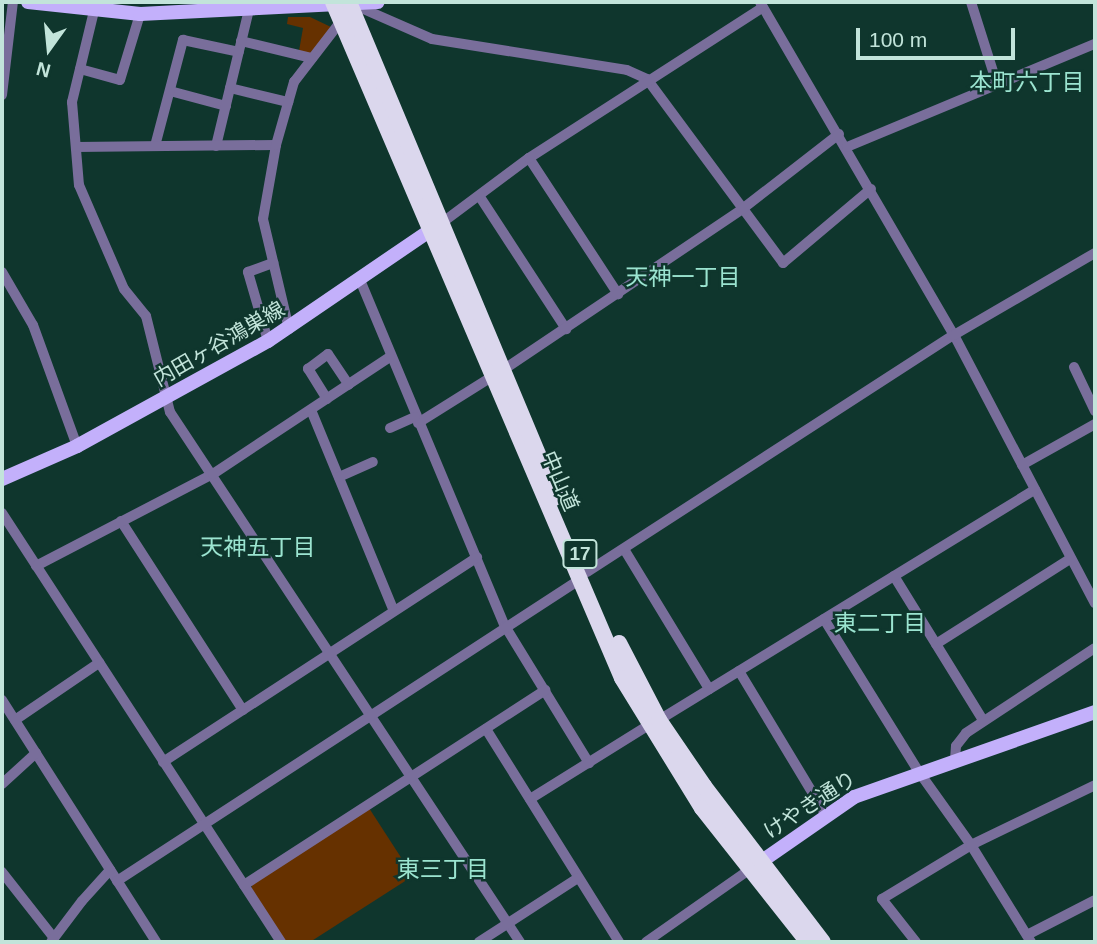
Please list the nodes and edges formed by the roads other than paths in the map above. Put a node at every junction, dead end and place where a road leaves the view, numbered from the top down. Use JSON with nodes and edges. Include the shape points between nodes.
{"nodes":[{"id":1,"x":13,"y":2,"type":"edge"},
{"id":2,"x":27,"y":2,"type":"edge"},
{"id":3,"x":378,"y":2,"type":"edge"},
{"id":4,"x":971,"y":2,"type":"edge"},
{"id":5,"x":341,"y":3,"type":"edge"},
{"id":6,"x":762,"y":4,"type":"edge"},
{"id":7,"x":249,"y":10,"type":"junction"},
{"id":8,"x":94,"y":11,"type":"junction"},
{"id":9,"x":140,"y":14,"type":"junction"},
{"id":10,"x":341,"y":21,"type":"junction"},
{"id":11,"x":1095,"y":44,"type":"edge"},
{"id":12,"x":240,"y":46,"type":"junction"},
{"id":13,"x":312,"y":58,"type":"junction"},
{"id":14,"x":80,"y":69,"type":"junction"},
{"id":15,"x":647,"y":79,"type":"junction"},
{"id":16,"x":997,"y":84,"type":"junction"},
{"id":17,"x":230,"y":88,"type":"junction"},
{"id":18,"x":170,"y":91,"type":"junction"},
{"id":19,"x":2,"y":95,"type":"edge"},
{"id":20,"x":288,"y":102,"type":"junction"},
{"id":21,"x":226,"y":106,"type":"junction"},
{"id":22,"x":839,"y":134,"type":"junction"},
{"id":23,"x":276,"y":145,"type":"junction"},
{"id":24,"x":155,"y":146,"type":"junction"},
{"id":25,"x":216,"y":146,"type":"junction"},
{"id":26,"x":76,"y":147,"type":"junction"},
{"id":27,"x":847,"y":147,"type":"junction"},
{"id":28,"x":529,"y":158,"type":"junction"},
{"id":29,"x":871,"y":190,"type":"junction"},
{"id":30,"x":480,"y":197,"type":"junction"},
{"id":31,"x":741,"y":210,"type":"junction"},
{"id":32,"x":437,"y":226,"type":"junction"},
{"id":33,"x":1095,"y":253,"type":"edge"},
{"id":34,"x":273,"y":263,"type":"junction"},
{"id":35,"x":2,"y":272,"type":"edge"},
{"id":36,"x":360,"y":280,"type":"junction"},
{"id":37,"x":618,"y":294,"type":"junction"},
{"id":38,"x":289,"y":329,"type":"junction"},
{"id":39,"x":566,"y":329,"type":"junction"},
{"id":40,"x":954,"y":335,"type":"junction"},
{"id":41,"x":268,"y":341,"type":"junction"},
{"id":42,"x":390,"y":357,"type":"junction"},
{"id":43,"x":1074,"y":367,"type":"dead end"},
{"id":44,"x":498,"y":373,"type":"junction"},
{"id":45,"x":349,"y":385,"type":"junction"},
{"id":46,"x":165,"y":399,"type":"junction"},
{"id":47,"x":327,"y":399,"type":"junction"},
{"id":48,"x":311,"y":410,"type":"junction"},
{"id":49,"x":1095,"y":411,"type":"edge"},
{"id":50,"x":417,"y":420,"type":"junction"},
{"id":51,"x":1095,"y":424,"type":"edge"},
{"id":52,"x":390,"y":428,"type":"dead end"},
{"id":53,"x":77,"y":446,"type":"junction"},
{"id":54,"x":373,"y":462,"type":"dead end"},
{"id":55,"x":1023,"y":465,"type":"junction"},
{"id":56,"x":213,"y":474,"type":"junction"},
{"id":57,"x":339,"y":477,"type":"junction"},
{"id":58,"x":2,"y":479,"type":"edge"},
{"id":59,"x":1035,"y":490,"type":"junction"},
{"id":60,"x":2,"y":513,"type":"edge"},
{"id":61,"x":121,"y":521,"type":"junction"},
{"id":62,"x":624,"y":549,"type":"junction"},
{"id":63,"x":477,"y":557,"type":"junction"},
{"id":64,"x":1070,"y":559,"type":"junction"},
{"id":65,"x":36,"y":566,"type":"junction"},
{"id":66,"x":583,"y":576,"type":"junction"},
{"id":67,"x":894,"y":576,"type":"junction"},
{"id":68,"x":1095,"y":603,"type":"edge"},
{"id":69,"x":394,"y":611,"type":"junction"},
{"id":70,"x":824,"y":619,"type":"junction"},
{"id":71,"x":505,"y":626,"type":"junction"},
{"id":72,"x":936,"y":644,"type":"junction"},
{"id":73,"x":1095,"y":648,"type":"edge"},
{"id":74,"x":330,"y":654,"type":"junction"},
{"id":75,"x":99,"y":663,"type":"junction"},
{"id":76,"x":738,"y":671,"type":"junction"},
{"id":77,"x":546,"y":690,"type":"junction"},
{"id":78,"x":709,"y":690,"type":"junction"},
{"id":79,"x":2,"y":701,"type":"edge"},
{"id":80,"x":243,"y":710,"type":"junction"},
{"id":81,"x":1095,"y":712,"type":"edge"},
{"id":82,"x":370,"y":715,"type":"junction"},
{"id":83,"x":15,"y":720,"type":"junction"},
{"id":84,"x":983,"y":720,"type":"junction"},
{"id":85,"x":654,"y":722,"type":"junction"},
{"id":86,"x":486,"y":729,"type":"junction"},
{"id":87,"x":36,"y":753,"type":"junction"},
{"id":88,"x":955,"y":760,"type":"junction"},
{"id":89,"x":163,"y":762,"type":"junction"},
{"id":90,"x":589,"y":763,"type":"junction"},
{"id":91,"x":919,"y":772,"type":"junction"},
{"id":92,"x":411,"y":779,"type":"junction"},
{"id":93,"x":2,"y":784,"type":"edge"},
{"id":94,"x":1095,"y":785,"type":"edge"},
{"id":95,"x":530,"y":799,"type":"junction"},
{"id":96,"x":827,"y":815,"type":"junction"},
{"id":97,"x":203,"y":824,"type":"junction"},
{"id":98,"x":971,"y":845,"type":"junction"},
{"id":99,"x":755,"y":866,"type":"junction"},
{"id":100,"x":110,"y":870,"type":"junction"},
{"id":101,"x":2,"y":872,"type":"edge"},
{"id":102,"x":578,"y":878,"type":"junction"},
{"id":103,"x":117,"y":881,"type":"junction"},
{"id":104,"x":244,"y":885,"type":"junction"},
{"id":105,"x":1095,"y":900,"type":"edge"},
{"id":106,"x":508,"y":923,"type":"junction"},
{"id":107,"x":1029,"y":939,"type":"edge"},
{"id":108,"x":53,"y":940,"type":"edge"},
{"id":109,"x":156,"y":942,"type":"edge"},
{"id":110,"x":281,"y":942,"type":"edge"},
{"id":111,"x":478,"y":942,"type":"edge"},
{"id":112,"x":520,"y":942,"type":"edge"},
{"id":113,"x":619,"y":942,"type":"edge"},
{"id":114,"x":646,"y":942,"type":"edge"},
{"id":115,"x":808,"y":942,"type":"edge"},
{"id":116,"x":823,"y":942,"type":"edge"},
{"id":117,"x":916,"y":942,"type":"edge"}],
"edges":[{"from":1,"to":19,"type":"street"},
{"from":2,"to":8,"type":"main road"},
{"from":3,"to":5,"type":"main road"},
{"from":4,"to":16,"type":"street"},
{"from":5,"to":7,"type":"main road"},
{"from":5,"to":10,"type":"highway","name":"中山道","number":"17"},
{"from":5,"to":15,"type":"street","via":[[432,39],[627,70]]},
{"from":5,"to":32,"type":"highway","name":"中山道","number":"17"},
{"from":6,"to":15,"type":"street"},
{"from":6,"to":22,"type":"street"},
{"from":7,"to":9,"type":"main road"},
{"from":7,"to":12,"type":"street"},
{"from":8,"to":9,"type":"main road"},
{"from":8,"to":14,"type":"street"},
{"from":9,"to":14,"type":"street","via":[[120,80]]},
{"from":10,"to":13,"type":"street"},
{"from":10,"to":32,"type":"highway","name":"中山道","number":"17"},
{"from":11,"to":16,"type":"street"},
{"from":12,"to":13,"type":"street"},
{"from":12,"to":17,"type":"street"},
{"from":12,"to":18,"type":"street","via":[[183,40]]},
{"from":13,"to":20,"type":"street","via":[[294,82]]},
{"from":14,"to":26,"type":"street","via":[[72,102]]},
{"from":15,"to":28,"type":"street"},
{"from":15,"to":31,"type":"street"},
{"from":16,"to":27,"type":"street"},
{"from":17,"to":20,"type":"street"},
{"from":17,"to":21,"type":"street"},
{"from":18,"to":21,"type":"street"},
{"from":18,"to":24,"type":"street"},
{"from":20,"to":23,"type":"street"},
{"from":21,"to":25,"type":"street"},
{"from":22,"to":27,"type":"street"},
{"from":22,"to":31,"type":"street"},
{"from":23,"to":25,"type":"street"},
{"from":23,"to":34,"type":"street","via":[[263,219]]},
{"from":24,"to":25,"type":"street"},
{"from":24,"to":26,"type":"street"},
{"from":26,"to":46,"type":"street","via":[[79,185],[124,289],[146,316]]},
{"from":27,"to":29,"type":"street"},
{"from":28,"to":30,"type":"street"},
{"from":28,"to":37,"type":"street"},
{"from":29,"to":31,"type":"street","via":[[783,263]]},
{"from":29,"to":40,"type":"street"},
{"from":30,"to":32,"type":"street"},
{"from":30,"to":39,"type":"street"},
{"from":31,"to":37,"type":"street"},
{"from":32,"to":36,"type":"main road","name":"内田ヶ谷鴻巣線"},
{"from":32,"to":44,"type":"highway","name":"中山道","number":"17"},
{"from":33,"to":40,"type":"street"},
{"from":34,"to":38,"type":"street"},
{"from":34,"to":41,"type":"street","via":[[248,272]]},
{"from":35,"to":53,"type":"street","via":[[33,325]]},
{"from":36,"to":38,"type":"main road","name":"内田ヶ谷鴻巣線"},
{"from":36,"to":42,"type":"street"},
{"from":37,"to":39,"type":"street"},
{"from":38,"to":41,"type":"main road","name":"内田ヶ谷鴻巣線"},
{"from":39,"to":44,"type":"street"},
{"from":40,"to":55,"type":"street"},
{"from":40,"to":62,"type":"street"},
{"from":41,"to":46,"type":"main road","name":"内田ヶ谷鴻巣線"},
{"from":42,"to":45,"type":"street"},
{"from":42,"to":50,"type":"street"},
{"from":43,"to":49,"type":"street"},
{"from":44,"to":50,"type":"street"},
{"from":44,"to":66,"type":"highway","name":"中山道","number":"17"},
{"from":45,"to":47,"type":"street"},
{"from":45,"to":47,"type":"street","via":[[328,354],[308,369]]},
{"from":46,"to":53,"type":"main road","name":"内田ヶ谷鴻巣線"},
{"from":46,"to":56,"type":"street"},
{"from":47,"to":48,"type":"street"},
{"from":48,"to":56,"type":"street"},
{"from":48,"to":57,"type":"street"},
{"from":50,"to":52,"type":"street"},
{"from":50,"to":63,"type":"street"},
{"from":51,"to":55,"type":"street"},
{"from":53,"to":58,"type":"main road","name":"内田ヶ谷鴻巣線"},
{"from":54,"to":57,"type":"street"},
{"from":55,"to":59,"type":"street"},
{"from":56,"to":61,"type":"street"},
{"from":56,"to":74,"type":"street"},
{"from":57,"to":69,"type":"street"},
{"from":59,"to":64,"type":"street"},
{"from":59,"to":67,"type":"street"},
{"from":60,"to":65,"type":"street"},
{"from":61,"to":65,"type":"street"},
{"from":61,"to":80,"type":"street"},
{"from":62,"to":66,"type":"street"},
{"from":62,"to":78,"type":"street"},
{"from":63,"to":69,"type":"street"},
{"from":63,"to":71,"type":"street"},
{"from":64,"to":68,"type":"street"},
{"from":64,"to":72,"type":"street"},
{"from":65,"to":75,"type":"street"},
{"from":66,"to":71,"type":"street"},
{"from":66,"to":85,"type":"highway","name":"中山道","number":"17"},
{"from":67,"to":70,"type":"street"},
{"from":67,"to":72,"type":"street"},
{"from":69,"to":74,"type":"street"},
{"from":70,"to":76,"type":"street"},
{"from":70,"to":91,"type":"street"},
{"from":71,"to":77,"type":"street"},
{"from":71,"to":82,"type":"street"},
{"from":72,"to":84,"type":"street"},
{"from":73,"to":84,"type":"street"},
{"from":74,"to":80,"type":"street"},
{"from":74,"to":82,"type":"street"},
{"from":75,"to":83,"type":"street"},
{"from":75,"to":89,"type":"street"},
{"from":76,"to":78,"type":"street"},
{"from":76,"to":96,"type":"street"},
{"from":77,"to":86,"type":"street"},
{"from":77,"to":90,"type":"street"},
{"from":78,"to":85,"type":"street"},
{"from":79,"to":83,"type":"street"},
{"from":80,"to":89,"type":"street"},
{"from":81,"to":88,"type":"main road","name":"けやき通り"},
{"from":82,"to":92,"type":"street"},
{"from":82,"to":97,"type":"street"},
{"from":83,"to":87,"type":"street"},
{"from":84,"to":88,"type":"street","via":[[956,746]]},
{"from":85,"to":90,"type":"street"},
{"from":85,"to":99,"type":"highway","name":"中山道","number":"17","via":[[702,808]]},
{"from":86,"to":92,"type":"street"},
{"from":86,"to":95,"type":"street"},
{"from":87,"to":93,"type":"street"},
{"from":87,"to":100,"type":"street"},
{"from":88,"to":91,"type":"main road","name":"けやき通り"},
{"from":89,"to":97,"type":"street"},
{"from":90,"to":95,"type":"street"},
{"from":91,"to":96,"type":"main road","name":"けやき通り","via":[[853,797]]},
{"from":91,"to":98,"type":"street"},
{"from":92,"to":104,"type":"street"},
{"from":92,"to":106,"type":"street"},
{"from":94,"to":98,"type":"street"},
{"from":95,"to":102,"type":"street"},
{"from":96,"to":99,"type":"main road","name":"けやき通り"},
{"from":97,"to":103,"type":"street"},
{"from":97,"to":104,"type":"street"},
{"from":98,"to":107,"type":"street"},
{"from":98,"to":117,"type":"street","via":[[882,899]]},
{"from":99,"to":114,"type":"street","name":"けやき通り"},
{"from":99,"to":115,"type":"highway","name":"中山道","number":"17"},
{"from":99,"to":116,"type":"highway","name":"中山道","number":"17"},
{"from":100,"to":103,"type":"street"},
{"from":100,"to":108,"type":"street"},
{"from":101,"to":108,"type":"street"},
{"from":102,"to":106,"type":"street"},
{"from":102,"to":113,"type":"street"},
{"from":103,"to":109,"type":"street"},
{"from":104,"to":110,"type":"street"},
{"from":105,"to":107,"type":"street"},
{"from":106,"to":111,"type":"street"},
{"from":106,"to":112,"type":"street"}]}
